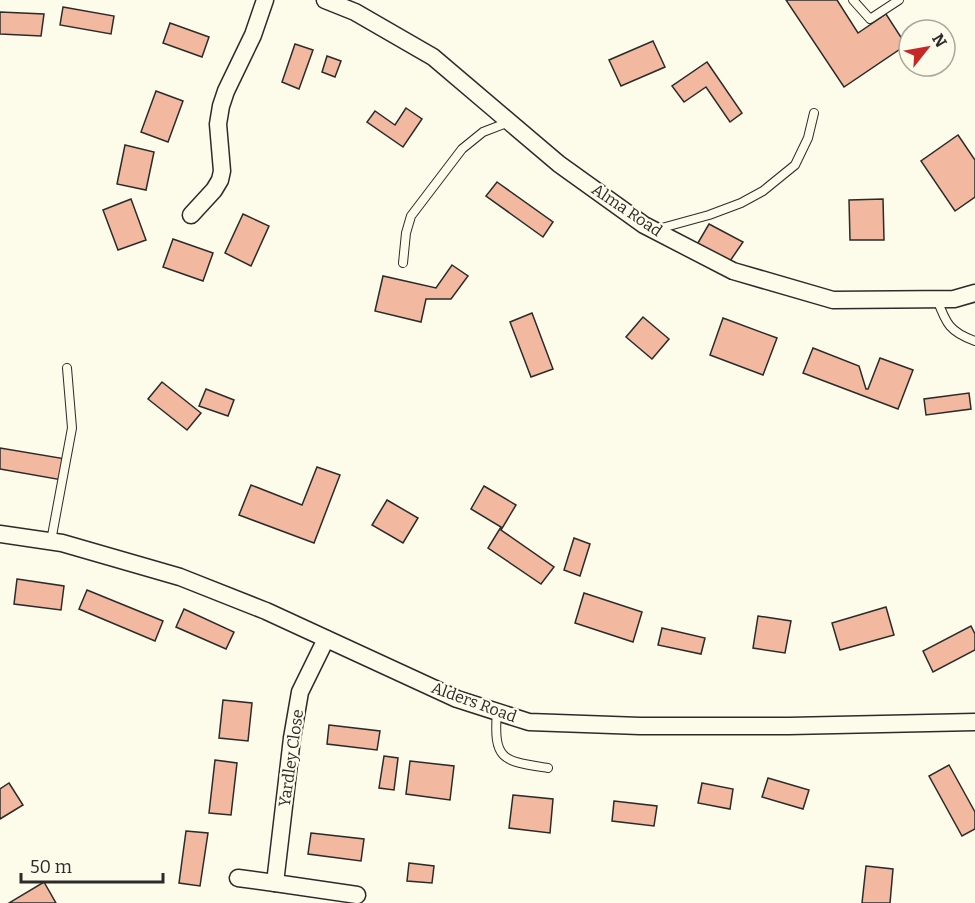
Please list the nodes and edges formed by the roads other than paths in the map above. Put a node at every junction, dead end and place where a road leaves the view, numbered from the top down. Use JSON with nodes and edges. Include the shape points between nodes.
{"nodes":[{"id":1,"x":265,"y":0,"type":"edge"},
{"id":2,"x":325,"y":0,"type":"edge"},
{"id":3,"x":853,"y":0,"type":"edge"},
{"id":4,"x":899,"y":0,"type":"edge"},
{"id":5,"x":358,"y":6,"type":"edge"},
{"id":6,"x":814,"y":113,"type":"dead end"},
{"id":7,"x":509,"y":122,"type":"junction"},
{"id":8,"x":191,"y":215,"type":"dead end"},
{"id":9,"x":654,"y":230,"type":"junction"},
{"id":10,"x":403,"y":263,"type":"dead end"},
{"id":11,"x":975,"y":293,"type":"edge"},
{"id":12,"x":937,"y":299,"type":"junction"},
{"id":13,"x":975,"y":341,"type":"edge"},
{"id":14,"x":67,"y":368,"type":"dead end"},
{"id":15,"x":0,"y":534,"type":"edge"},
{"id":16,"x":51,"y":541,"type":"junction"},
{"id":17,"x":326,"y":639,"type":"junction"},
{"id":18,"x":497,"y":711,"type":"junction"},
{"id":19,"x":975,"y":722,"type":"edge"},
{"id":20,"x":548,"y":768,"type":"dead end"},
{"id":21,"x":238,"y":878,"type":"dead end"},
{"id":22,"x":275,"y":883,"type":"junction"},
{"id":23,"x":357,"y":895,"type":"dead end"}],
"edges":[{"from":1,"to":8,"type":"street","via":[[221,106],[220,180]]},
{"from":2,"to":5,"type":"street","name":"Alma Road"},
{"from":3,"to":4,"type":"lane","via":[[870,19]]},
{"from":5,"to":7,"type":"street","name":"Alma Road","via":[[433,57]]},
{"from":6,"to":9,"type":"lane","via":[[795,165],[763,191],[709,215]]},
{"from":7,"to":9,"type":"street","name":"Alma Road","via":[[559,164]]},
{"from":7,"to":10,"type":"lane","via":[[483,132],[462,149],[411,216]]},
{"from":9,"to":12,"type":"street","name":"Alma Road","via":[[734,271],[833,300]]},
{"from":11,"to":12,"type":"street","name":"Alma Road"},
{"from":12,"to":13,"type":"lane","via":[[952,329]]},
{"from":14,"to":16,"type":"lane","via":[[72,428]]},
{"from":15,"to":16,"type":"street","name":"Alders Road"},
{"from":16,"to":17,"type":"street","name":"Alders Road","via":[[180,578]]},
{"from":17,"to":18,"type":"street","name":"Alders Road","via":[[457,699]]},
{"from":17,"to":22,"type":"street","name":"Yardley Close","via":[[300,692]]},
{"from":18,"to":19,"type":"street","name":"Alders Road","via":[[529,722],[640,726]]},
{"from":18,"to":20,"type":"lane","via":[[497,741],[506,759]]},
{"from":21,"to":22,"type":"street"},
{"from":22,"to":23,"type":"street"}]}
